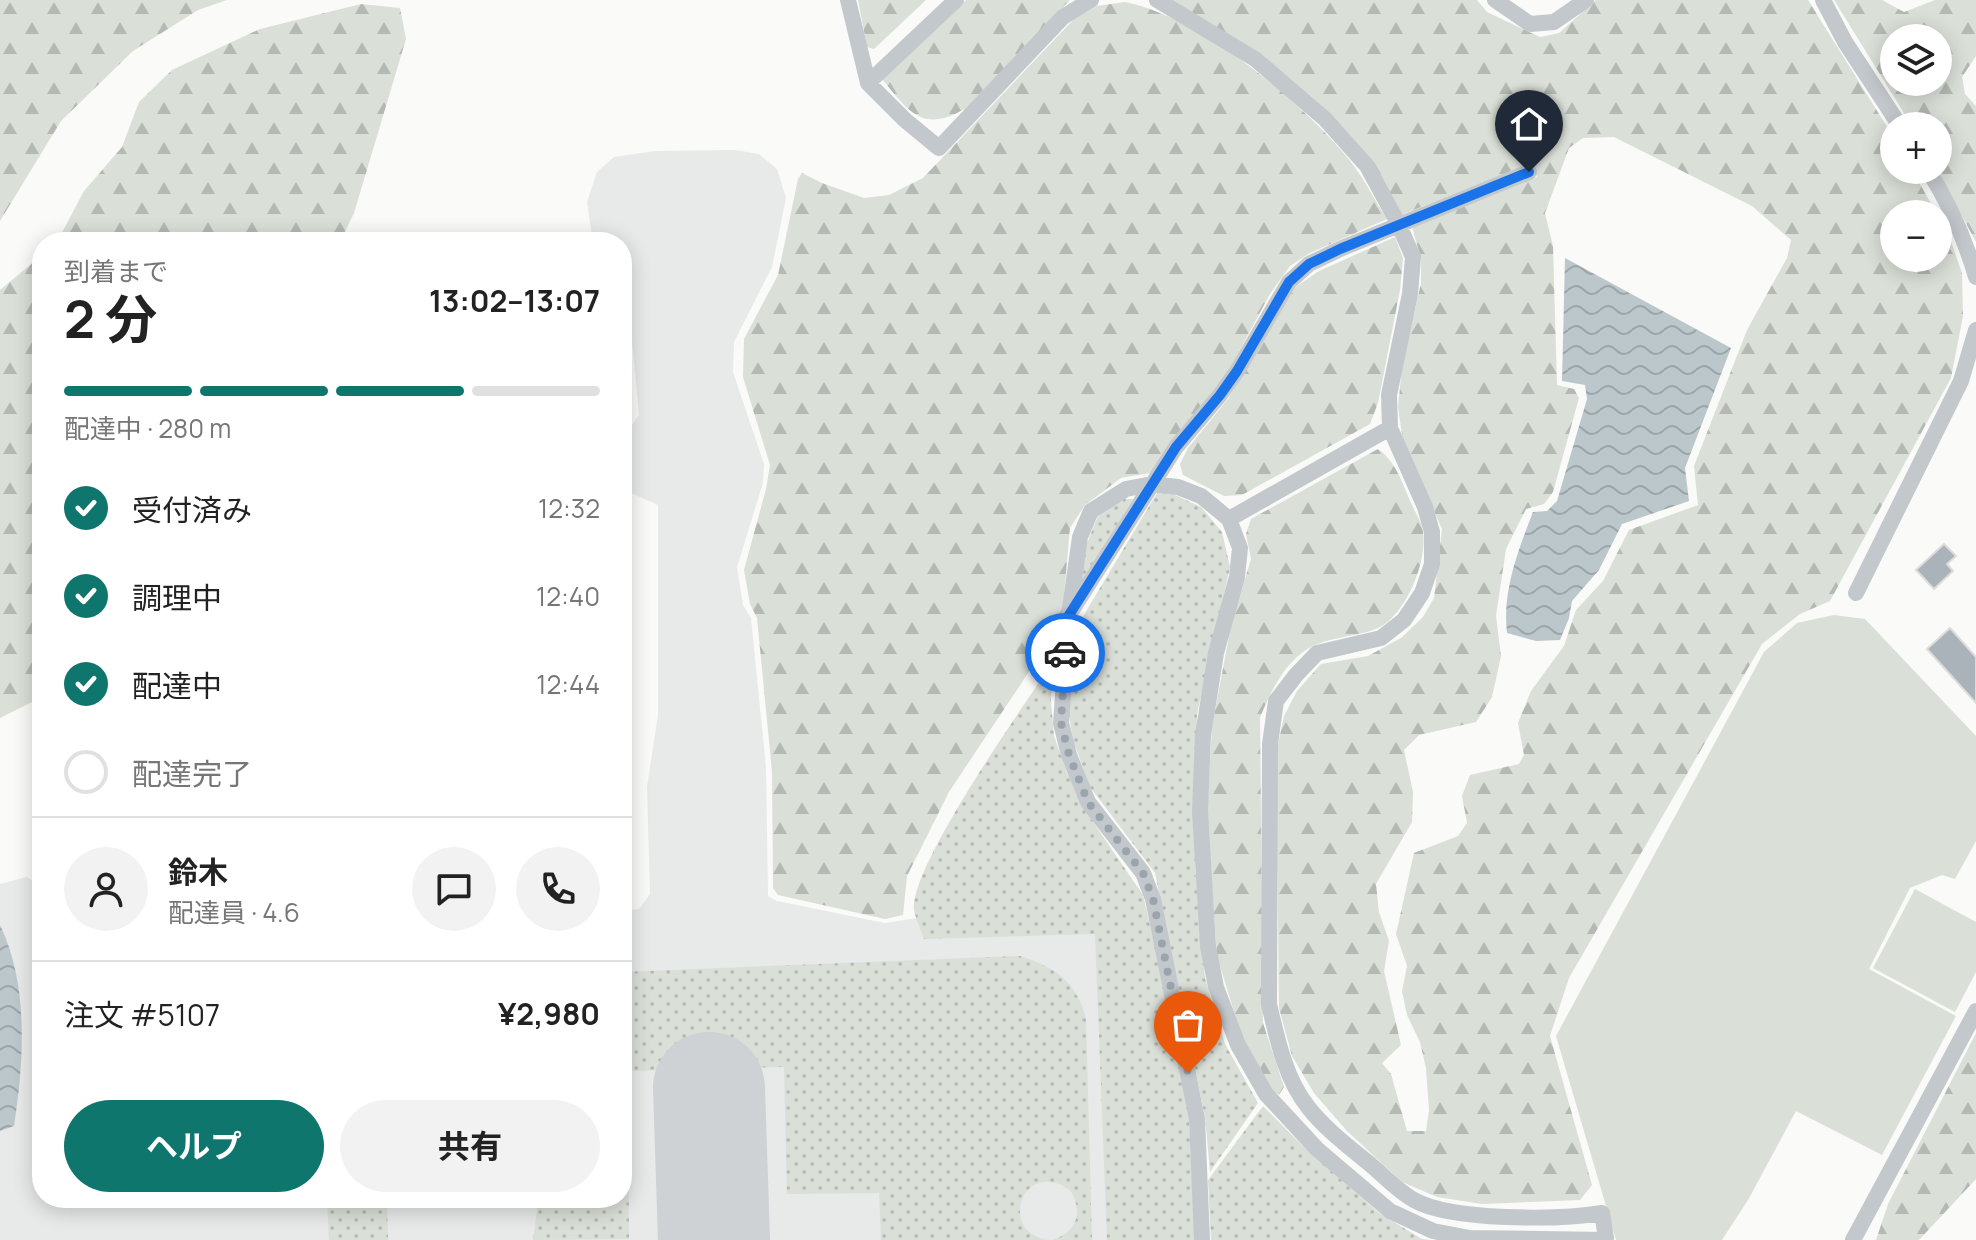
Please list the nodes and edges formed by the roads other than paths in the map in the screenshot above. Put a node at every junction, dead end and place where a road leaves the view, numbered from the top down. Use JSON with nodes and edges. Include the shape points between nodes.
{"nodes":[{"id":1,"x":848,"y":0,"type":"edge"},
{"id":2,"x":956,"y":0,"type":"edge"},
{"id":3,"x":1091,"y":0,"type":"edge"},
{"id":4,"x":1157,"y":0,"type":"edge"},
{"id":5,"x":1495,"y":0,"type":"edge"},
{"id":6,"x":1586,"y":0,"type":"edge"},
{"id":7,"x":1823,"y":0,"type":"edge"},
{"id":8,"x":868,"y":83,"type":"junction"},
{"id":9,"x":1891,"y":112,"type":"edge"},
{"id":10,"x":1529,"y":172,"type":"dead end"},
{"id":11,"x":1937,"y":184,"type":"edge"},
{"id":12,"x":1398,"y":223,"type":"junction"},
{"id":13,"x":1976,"y":277,"type":"edge"},
{"id":14,"x":1976,"y":330,"type":"edge"},
{"id":15,"x":1390,"y":428,"type":"junction"},
{"id":16,"x":1152,"y":484,"type":"junction"},
{"id":17,"x":1229,"y":519,"type":"junction"},
{"id":18,"x":1856,"y":593,"type":"dead end"},
{"id":19,"x":1069,"y":615,"type":"junction"},
{"id":20,"x":1976,"y":1011,"type":"edge"},
{"id":21,"x":1606,"y":1239,"type":"edge"},
{"id":22,"x":1202,"y":1240,"type":"edge"},
{"id":23,"x":1853,"y":1240,"type":"edge"}],
"edges":[{"from":1,"to":8,"type":"street"},
{"from":2,"to":8,"type":"street"},
{"from":3,"to":8,"type":"street","via":[[1063,17],[939,148]]},
{"from":4,"to":12,"type":"street","via":[[1255,59],[1325,119],[1367,166]]},
{"from":5,"to":6,"type":"street","via":[[1530,24],[1554,22]]},
{"from":7,"to":9,"type":"street"},
{"from":10,"to":12,"type":"street"},
{"from":11,"to":13,"type":"street"},
{"from":12,"to":15,"type":"street","via":[[1413,257],[1389,395]]},
{"from":12,"to":16,"type":"street","via":[[1309,264],[1289,282],[1220,395]]},
{"from":14,"to":18,"type":"street","via":[[1961,381]]},
{"from":15,"to":17,"type":"street"},
{"from":15,"to":21,"type":"street","via":[[1425,507],[1432,564],[1422,593],[1404,620],[1381,638],[1317,653],[1276,701],[1270,744],[1269,1004],[1277,1039],[1307,1106],[1414,1200],[1448,1211],[1502,1216],[1602,1213]]},
{"from":16,"to":17,"type":"street","via":[[1201,496]]},
{"from":16,"to":19,"type":"street"},
{"from":16,"to":19,"type":"street","via":[[1126,489],[1091,511],[1080,537]]},
{"from":17,"to":21,"type":"street","via":[[1240,548],[1203,735],[1200,811],[1208,946],[1216,987],[1238,1045],[1266,1094],[1317,1149],[1390,1211],[1433,1231],[1470,1238]]},
{"from":19,"to":22,"type":"street","via":[[1061,723],[1088,802],[1143,873],[1153,899],[1197,1119]]},
{"from":20,"to":23,"type":"street"}]}
